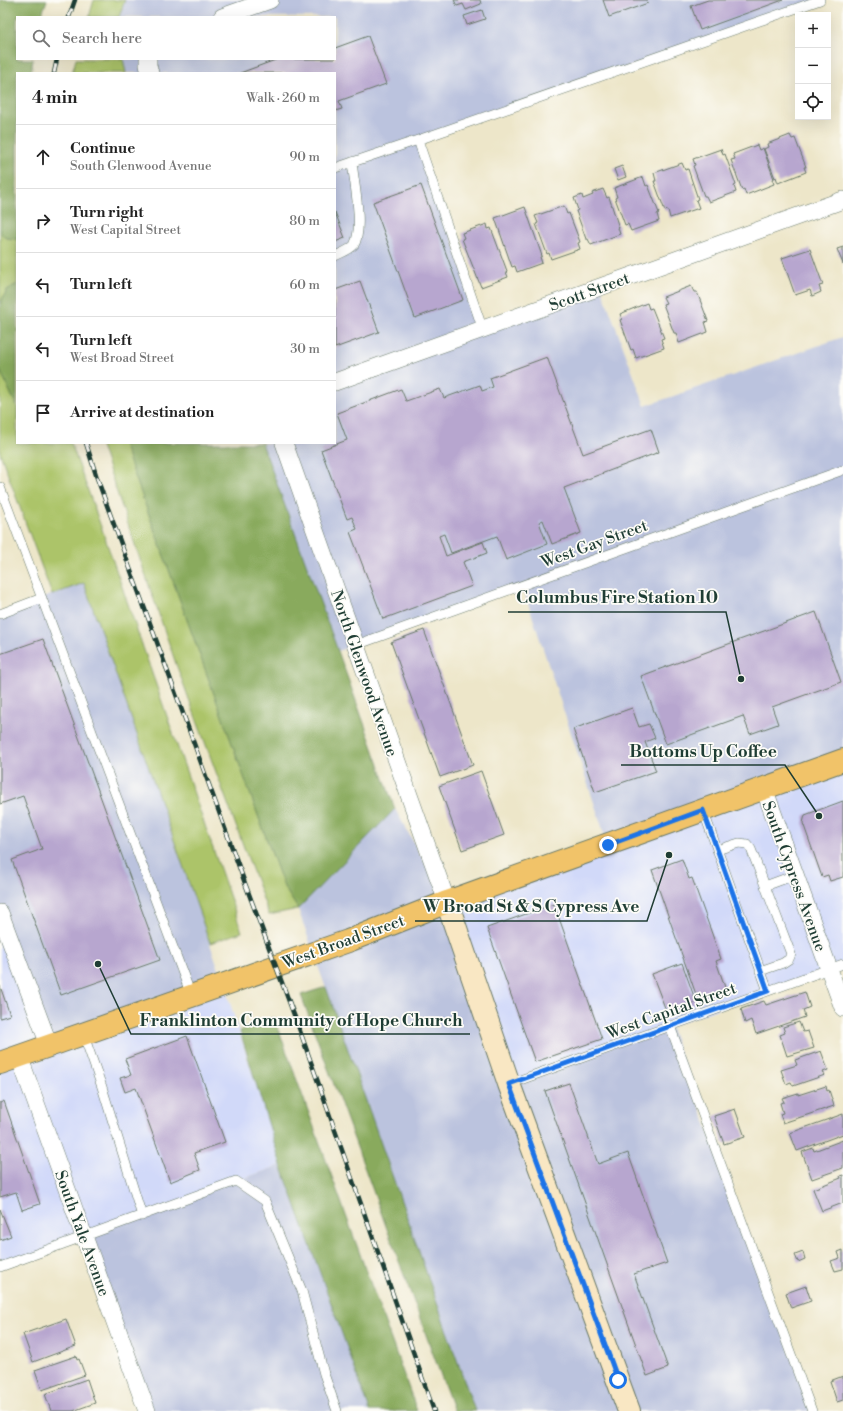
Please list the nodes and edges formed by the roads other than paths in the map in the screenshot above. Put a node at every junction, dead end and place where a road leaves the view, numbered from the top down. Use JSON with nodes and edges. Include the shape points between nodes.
{"nodes":[{"id":1,"x":270,"y":0,"type":"edge"},
{"id":2,"x":820,"y":0,"type":"edge"},
{"id":3,"x":225,"y":16,"type":"edge"},
{"id":4,"x":148,"y":60,"type":"edge"},
{"id":5,"x":150,"y":72,"type":"edge"},
{"id":6,"x":418,"y":140,"type":"junction"},
{"id":7,"x":352,"y":162,"type":"junction"},
{"id":8,"x":336,"y":168,"type":"edge"},
{"id":9,"x":843,"y":200,"type":"edge"},
{"id":10,"x":336,"y":255,"type":"edge"},
{"id":11,"x":483,"y":330,"type":"junction"},
{"id":12,"x":336,"y":382,"type":"edge"},
{"id":13,"x":284,"y":444,"type":"edge"},
{"id":14,"x":843,"y":470,"type":"edge"},
{"id":15,"x":0,"y":487,"type":"edge"},
{"id":16,"x":42,"y":598,"type":"junction"},
{"id":17,"x":0,"y":614,"type":"edge"},
{"id":18,"x":356,"y":645,"type":"junction"},
{"id":19,"x":843,"y":760,"type":"edge"},
{"id":20,"x":764,"y":788,"type":"junction"},
{"id":21,"x":703,"y":810,"type":"junction"},
{"id":22,"x":717,"y":850,"type":"junction"},
{"id":23,"x":795,"y":875,"type":"junction"},
{"id":24,"x":765,"y":886,"type":"junction"},
{"id":25,"x":447,"y":902,"type":"junction"},
{"id":26,"x":0,"y":913,"type":"edge"},
{"id":27,"x":836,"y":967,"type":"edge"},
{"id":28,"x":760,"y":971,"type":"junction"},
{"id":29,"x":768,"y":991,"type":"junction"},
{"id":30,"x":191,"y":995,"type":"junction"},
{"id":31,"x":843,"y":1008,"type":"edge"},
{"id":32,"x":670,"y":1026,"type":"junction"},
{"id":33,"x":83,"y":1033,"type":"junction"},
{"id":34,"x":49,"y":1045,"type":"junction"},
{"id":35,"x":10,"y":1059,"type":"edge"},
{"id":36,"x":509,"y":1084,"type":"junction"},
{"id":37,"x":142,"y":1216,"type":"junction"},
{"id":38,"x":84,"y":1237,"type":"junction"},
{"id":39,"x":0,"y":1267,"type":"edge"},
{"id":40,"x":147,"y":1411,"type":"edge"},
{"id":41,"x":337,"y":1411,"type":"edge"},
{"id":42,"x":629,"y":1411,"type":"edge"},
{"id":43,"x":812,"y":1411,"type":"edge"}],
"edges":[{"from":1,"to":3,"type":"street"},
{"from":2,"to":6,"type":"lane"},
{"from":4,"to":5,"type":"street"},
{"from":6,"to":7,"type":"lane"},
{"from":6,"to":11,"type":"lane"},
{"from":7,"to":8,"type":"lane"},
{"from":7,"to":10,"type":"lane","via":[[358,204],[358,229],[353,246]]},
{"from":9,"to":11,"type":"street","name":"Scott Street"},
{"from":11,"to":12,"type":"street","name":"Scott Street"},
{"from":13,"to":18,"type":"street","name":"North Glenwood Avenue"},
{"from":14,"to":18,"type":"lane","name":"West Gay Street"},
{"from":15,"to":16,"type":"lane"},
{"from":16,"to":17,"type":"lane"},
{"from":16,"to":30,"type":"lane"},
{"from":18,"to":25,"type":"street","name":"North Glenwood Avenue"},
{"from":19,"to":20,"type":"main road","name":"West Broad Street"},
{"from":20,"to":21,"type":"main road","name":"West Broad Street"},
{"from":20,"to":23,"type":"street","name":"South Cypress Avenue"},
{"from":21,"to":22,"type":"lane"},
{"from":21,"to":25,"type":"main road","name":"West Broad Street"},
{"from":22,"to":24,"type":"lane","via":[[739,843],[747,844]]},
{"from":22,"to":28,"type":"lane"},
{"from":23,"to":24,"type":"lane"},
{"from":23,"to":27,"type":"street","name":"South Cypress Avenue"},
{"from":24,"to":28,"type":"lane","via":[[791,954],[783,963]]},
{"from":25,"to":30,"type":"main road","name":"West Broad Street","via":[[348,941]]},
{"from":25,"to":36,"type":"street"},
{"from":26,"to":34,"type":"street"},
{"from":27,"to":29,"type":"lane","name":"West Capital Street"},
{"from":27,"to":31,"type":"street","name":"South Cypress Avenue"},
{"from":28,"to":29,"type":"lane"},
{"from":29,"to":32,"type":"lane","name":"West Capital Street"},
{"from":30,"to":33,"type":"main road","name":"West Broad Street"},
{"from":32,"to":36,"type":"lane","name":"West Capital Street"},
{"from":32,"to":43,"type":"lane"},
{"from":33,"to":34,"type":"main road","name":"West Broad Street"},
{"from":33,"to":37,"type":"lane"},
{"from":34,"to":35,"type":"main road","name":"West Broad Street"},
{"from":35,"to":38,"type":"street","name":"South Yale Avenue"},
{"from":36,"to":42,"type":"street"},
{"from":37,"to":38,"type":"lane"},
{"from":37,"to":41,"type":"lane","via":[[236,1181],[265,1201],[302,1291],[324,1374]]},
{"from":38,"to":39,"type":"lane"},
{"from":38,"to":40,"type":"street","name":"South Yale Avenue"}]}
